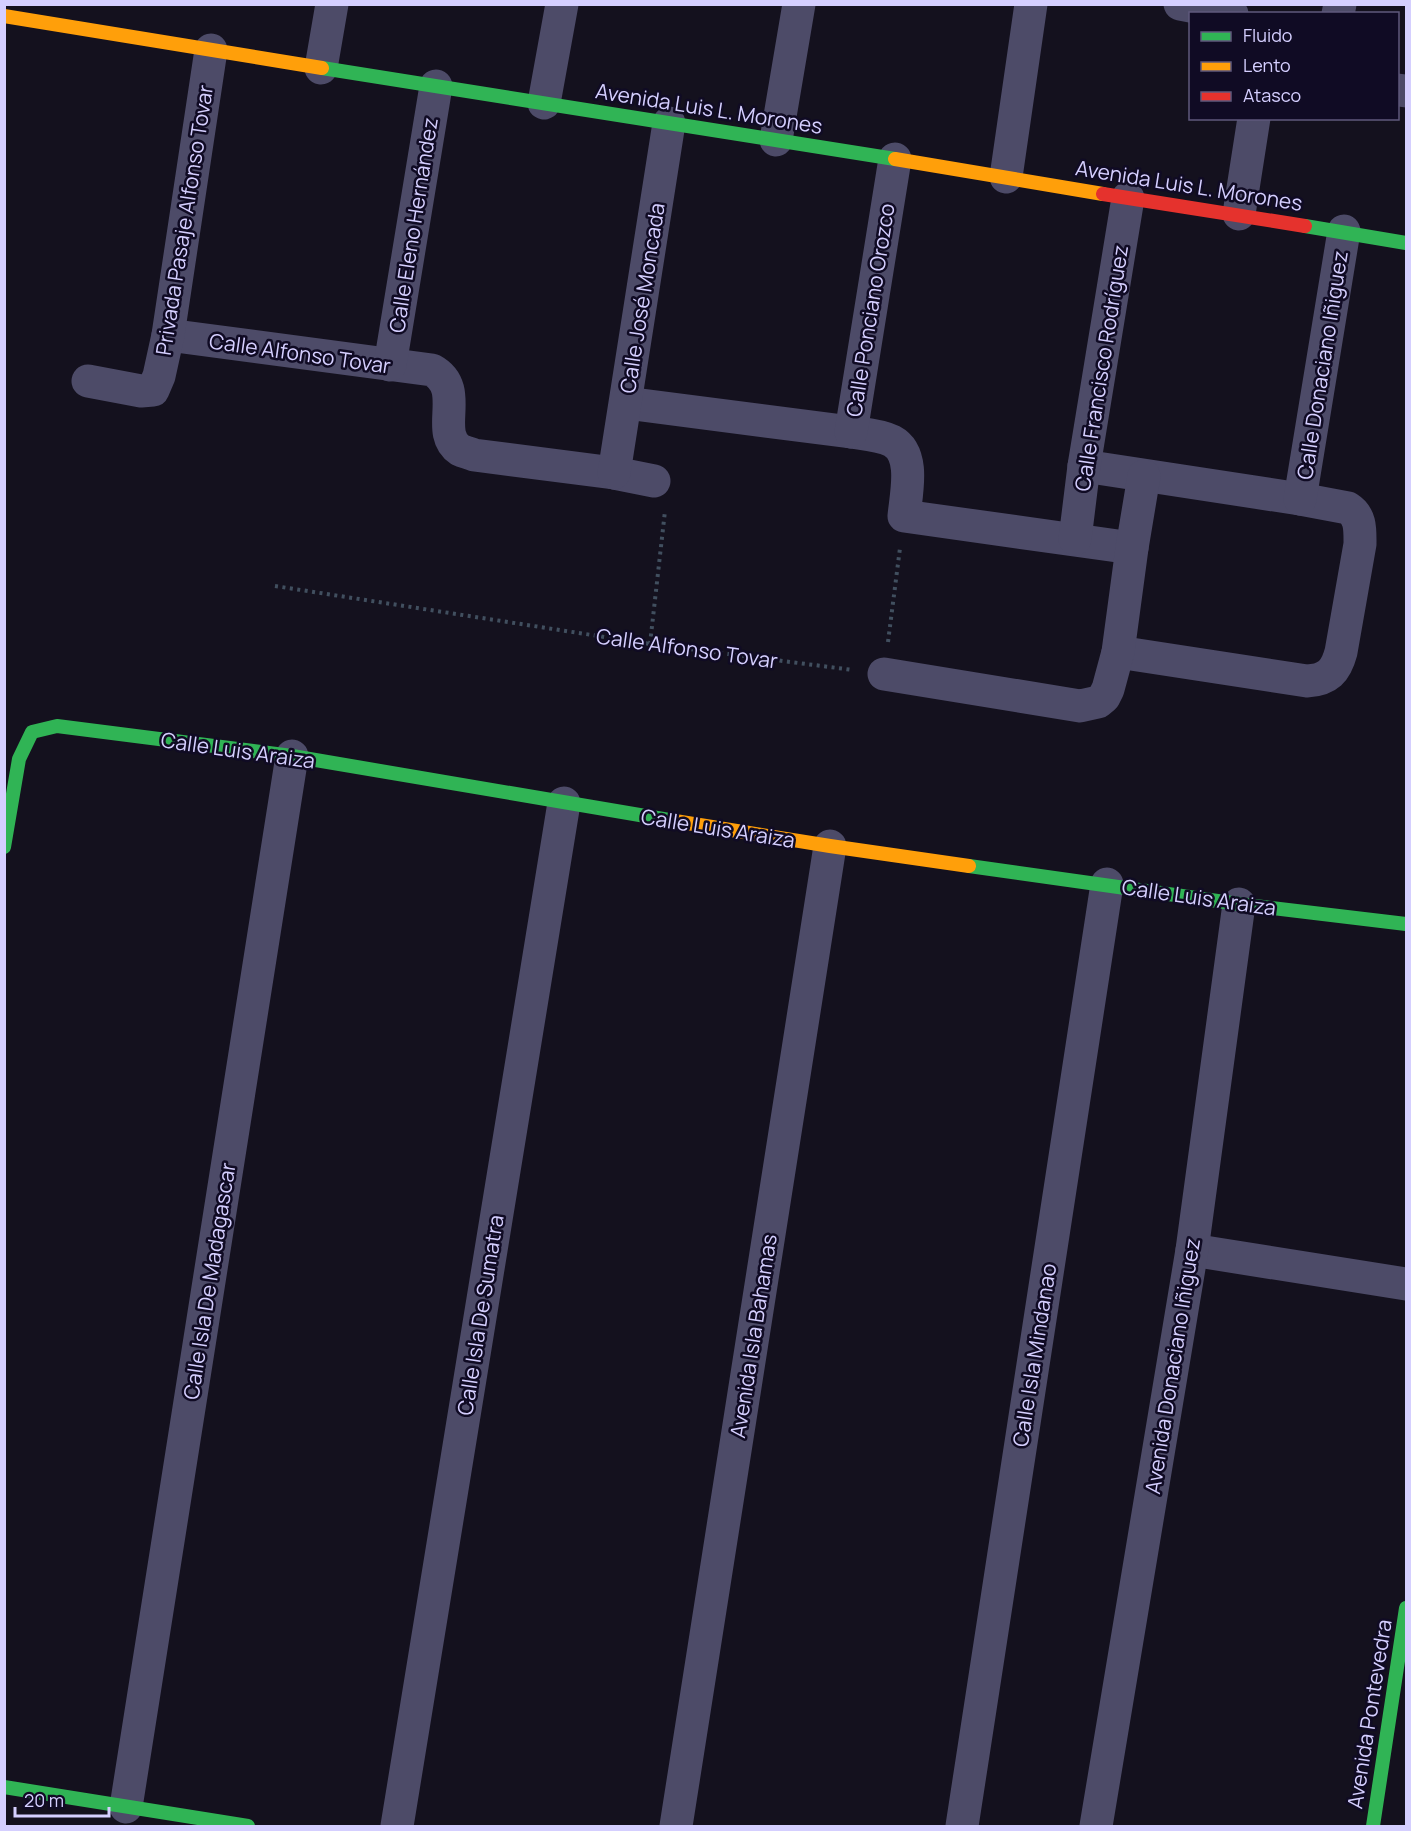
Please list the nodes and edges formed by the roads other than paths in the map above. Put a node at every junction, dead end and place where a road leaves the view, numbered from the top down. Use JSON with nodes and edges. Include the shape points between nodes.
{"nodes":[{"id":1,"x":332,"y":4,"type":"edge"},
{"id":2,"x":562,"y":4,"type":"edge"},
{"id":3,"x":799,"y":4,"type":"edge"},
{"id":4,"x":1031,"y":4,"type":"edge"},
{"id":5,"x":1180,"y":4,"type":"edge"},
{"id":6,"x":1222,"y":12,"type":"edge"},
{"id":7,"x":4,"y":16,"type":"edge"},
{"id":8,"x":211,"y":50,"type":"junction"},
{"id":9,"x":321,"y":68,"type":"junction"},
{"id":10,"x":436,"y":86,"type":"junction"},
{"id":11,"x":544,"y":103,"type":"junction"},
{"id":12,"x":1254,"y":120,"type":"edge"},
{"id":13,"x":669,"y":123,"type":"junction"},
{"id":14,"x":776,"y":140,"type":"junction"},
{"id":15,"x":895,"y":159,"type":"junction"},
{"id":16,"x":1006,"y":177,"type":"junction"},
{"id":17,"x":1128,"y":198,"type":"junction"},
{"id":18,"x":1239,"y":214,"type":"junction"},
{"id":19,"x":1344,"y":231,"type":"junction"},
{"id":20,"x":1407,"y":243,"type":"edge"},
{"id":21,"x":168,"y":335,"type":"junction"},
{"id":22,"x":390,"y":365,"type":"junction"},
{"id":23,"x":88,"y":381,"type":"dead end"},
{"id":24,"x":626,"y":403,"type":"junction"},
{"id":25,"x":851,"y":432,"type":"junction"},
{"id":26,"x":1084,"y":466,"type":"junction"},
{"id":27,"x":614,"y":473,"type":"junction"},
{"id":28,"x":1144,"y":476,"type":"junction"},
{"id":29,"x":654,"y":481,"type":"road end"},
{"id":30,"x":1300,"y":499,"type":"junction"},
{"id":31,"x":1075,"y":539,"type":"junction"},
{"id":32,"x":1132,"y":548,"type":"junction"},
{"id":33,"x":1119,"y":652,"type":"junction"},
{"id":34,"x":884,"y":674,"type":"road end"},
{"id":35,"x":292,"y":756,"type":"junction"},
{"id":36,"x":564,"y":803,"type":"junction"},
{"id":37,"x":830,"y":846,"type":"junction"},
{"id":38,"x":4,"y":847,"type":"edge"},
{"id":39,"x":1107,"y":884,"type":"junction"},
{"id":40,"x":1239,"y":903,"type":"junction"},
{"id":41,"x":1407,"y":924,"type":"edge"},
{"id":42,"x":1192,"y":1250,"type":"junction"},
{"id":43,"x":1407,"y":1284,"type":"edge"},
{"id":44,"x":1407,"y":1608,"type":"edge"},
{"id":45,"x":1397,"y":1736,"type":"edge"},
{"id":46,"x":4,"y":1787,"type":"edge"},
{"id":47,"x":126,"y":1807,"type":"junction"},
{"id":48,"x":248,"y":1827,"type":"edge"},
{"id":49,"x":397,"y":1827,"type":"edge"},
{"id":50,"x":676,"y":1827,"type":"edge"},
{"id":51,"x":962,"y":1827,"type":"edge"},
{"id":52,"x":1096,"y":1827,"type":"edge"},
{"id":53,"x":1373,"y":1827,"type":"edge"}],
"edges":[{"from":1,"to":9,"type":"street"},
{"from":2,"to":11,"type":"street"},
{"from":3,"to":14,"type":"street"},
{"from":4,"to":16,"type":"street"},
{"from":5,"to":6,"type":"street"},
{"from":7,"to":8,"type":"street","name":"Avenida Luis L. Morones"},
{"from":8,"to":9,"type":"street","name":"Avenida Luis L. Morones"},
{"from":8,"to":21,"type":"street","name":"Privada Pasaje Alfonso Tovar"},
{"from":9,"to":10,"type":"street","name":"Avenida Luis L. Morones"},
{"from":10,"to":11,"type":"street","name":"Avenida Luis L. Morones"},
{"from":10,"to":22,"type":"street","name":"Calle Eleno Hernández"},
{"from":11,"to":13,"type":"street","name":"Avenida Luis L. Morones"},
{"from":12,"to":18,"type":"street"},
{"from":13,"to":14,"type":"street","name":"Avenida Luis L. Morones"},
{"from":13,"to":24,"type":"street","name":"Calle José Moncada"},
{"from":14,"to":15,"type":"street","name":"Avenida Luis L. Morones"},
{"from":15,"to":16,"type":"street","name":"Avenida Luis L. Morones"},
{"from":15,"to":25,"type":"street","name":"Calle Ponciano Orozco"},
{"from":16,"to":17,"type":"street","name":"Avenida Luis L. Morones"},
{"from":17,"to":18,"type":"street","name":"Avenida Luis L. Morones"},
{"from":17,"to":26,"type":"street","name":"Calle Francisco Rodríguez"},
{"from":18,"to":19,"type":"street","name":"Avenida Luis L. Morones"},
{"from":19,"to":20,"type":"street","name":"Avenida Luis L. Morones"},
{"from":19,"to":30,"type":"street","name":"Calle Donaciano Iñiguez"},
{"from":21,"to":22,"type":"street","name":"Calle Alfonso Tovar"},
{"from":21,"to":23,"type":"street","name":"Privada Pasaje Alfonso Tovar","via":[[153,390]]},
{"from":22,"to":27,"type":"street","name":"Calle Alfonso Tovar","via":[[432,370],[441,375],[448,386],[449,431],[461,450],[474,455]]},
{"from":24,"to":25,"type":"street"},
{"from":24,"to":27,"type":"street","name":"Calle José Moncada"},
{"from":25,"to":31,"type":"street","name":"Calle Ponciano Orozco","via":[[882,438],[899,447],[908,476],[904,516]]},
{"from":26,"to":28,"type":"street"},
{"from":26,"to":31,"type":"street","name":"Calle Francisco Rodríguez"},
{"from":27,"to":29,"type":"street"},
{"from":28,"to":30,"type":"street"},
{"from":28,"to":32,"type":"street"},
{"from":30,"to":33,"type":"street","via":[[1348,508],[1360,526],[1341,652],[1329,675],[1307,681]]},
{"from":31,"to":32,"type":"street"},
{"from":32,"to":33,"type":"street"},
{"from":33,"to":34,"type":"street","via":[[1104,697],[1080,706]]},
{"from":35,"to":36,"type":"street","name":"Calle Luis Araiza"},
{"from":35,"to":38,"type":"street","name":"Calle Luis Araiza","via":[[57,726],[32,732],[20,759]]},
{"from":35,"to":47,"type":"street","name":"Calle Isla De Madagascar"},
{"from":36,"to":37,"type":"street","name":"Calle Luis Araiza"},
{"from":36,"to":49,"type":"street","name":"Calle Isla De Sumatra"},
{"from":37,"to":39,"type":"street","name":"Calle Luis Araiza"},
{"from":37,"to":50,"type":"street","name":"Avenida Isla Bahamas"},
{"from":39,"to":40,"type":"street","name":"Calle Luis Araiza"},
{"from":39,"to":51,"type":"street","name":"Calle Isla Mindanao"},
{"from":40,"to":41,"type":"street","name":"Calle Luis Araiza"},
{"from":40,"to":42,"type":"street","name":"Avenida Donaciano Iñiguez"},
{"from":42,"to":43,"type":"street"},
{"from":42,"to":52,"type":"street","name":"Avenida Donaciano Iñiguez"},
{"from":44,"to":45,"type":"street","name":"Avenida Pontevedra"},
{"from":45,"to":53,"type":"street","name":"Avenida Pontevedra"},
{"from":46,"to":47,"type":"street"},
{"from":47,"to":48,"type":"street"}]}
